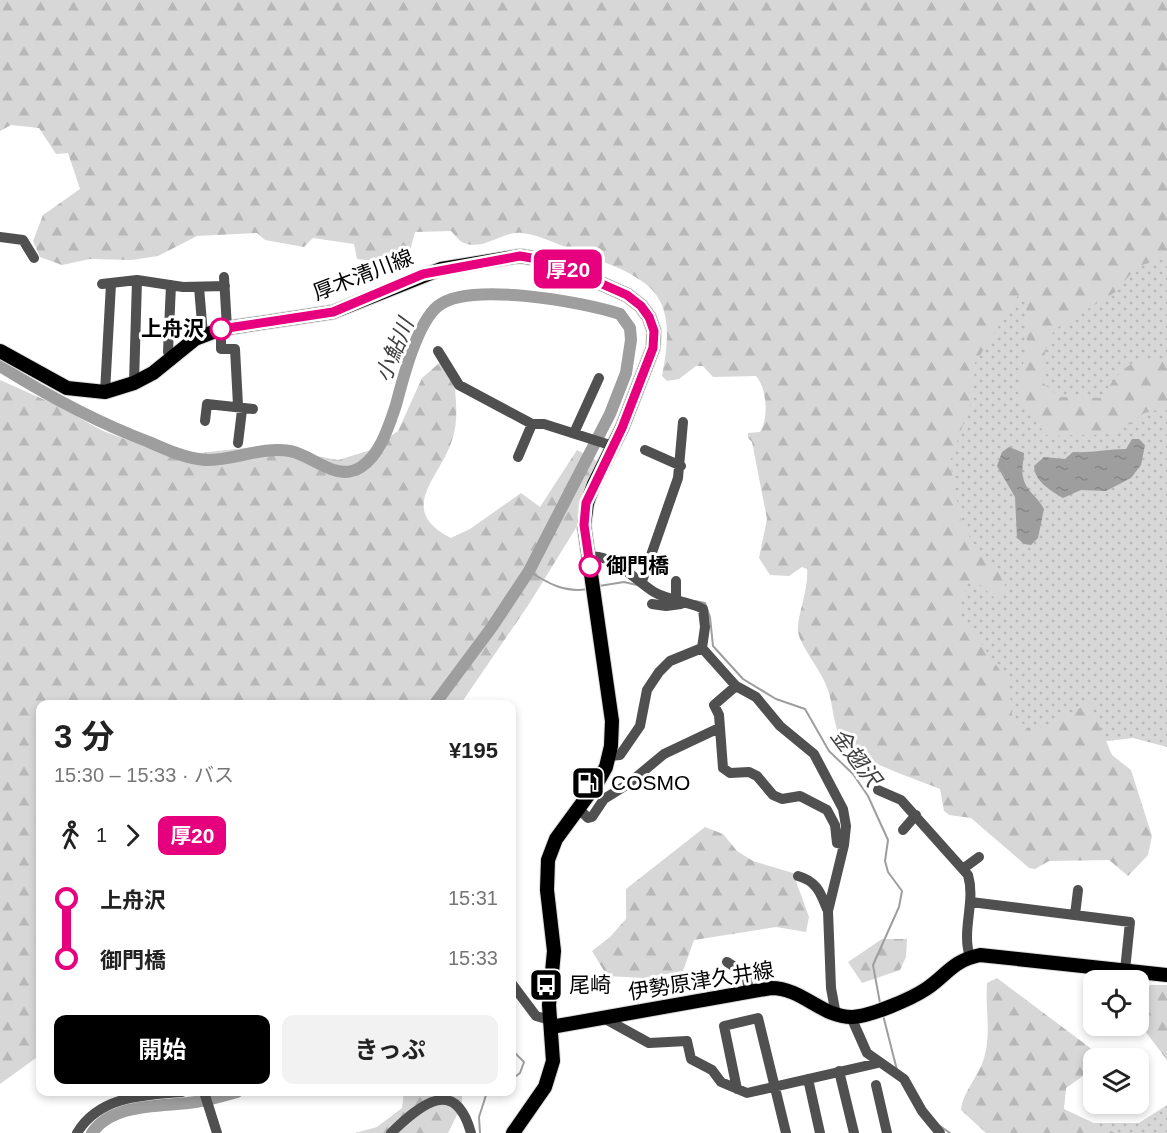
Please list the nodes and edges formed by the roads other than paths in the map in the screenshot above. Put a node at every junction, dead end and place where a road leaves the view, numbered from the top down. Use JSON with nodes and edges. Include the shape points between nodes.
{"nodes":[{"id":1,"x":0,"y":237,"type":"edge"},
{"id":2,"x":34,"y":258,"type":"dead end"},
{"id":3,"x":137,"y":279,"type":"junction"},
{"id":4,"x":171,"y":285,"type":"junction"},
{"id":5,"x":199,"y":287,"type":"junction"},
{"id":6,"x":224,"y":329,"type":"junction"},
{"id":7,"x":203,"y":335,"type":"junction"},
{"id":8,"x":0,"y":351,"type":"edge"},
{"id":9,"x":438,"y":351,"type":"dead end"},
{"id":10,"x":171,"y":357,"type":"junction"},
{"id":11,"x":599,"y":378,"type":"dead end"},
{"id":12,"x":134,"y":383,"type":"junction"},
{"id":13,"x":105,"y":392,"type":"junction"},
{"id":14,"x":247,"y":410,"type":"junction"},
{"id":15,"x":205,"y":420,"type":"dead end"},
{"id":16,"x":683,"y":422,"type":"dead end"},
{"id":17,"x":532,"y":424,"type":"junction"},
{"id":18,"x":575,"y":434,"type":"junction"},
{"id":19,"x":238,"y":443,"type":"dead end"},
{"id":20,"x":608,"y":444,"type":"junction"},
{"id":21,"x":645,"y":450,"type":"dead end"},
{"id":22,"x":518,"y":457,"type":"dead end"},
{"id":23,"x":681,"y":466,"type":"junction"},
{"id":24,"x":589,"y":557,"type":"junction"},
{"id":25,"x":642,"y":580,"type":"junction"},
{"id":26,"x":676,"y":582,"type":"dead end"},
{"id":27,"x":679,"y":602,"type":"junction"},
{"id":28,"x":652,"y":604,"type":"dead end"},
{"id":29,"x":702,"y":648,"type":"junction"},
{"id":30,"x":736,"y":686,"type":"junction"},
{"id":31,"x":719,"y":728,"type":"junction"},
{"id":32,"x":610,"y":756,"type":"junction"},
{"id":33,"x":878,"y":790,"type":"dead end"},
{"id":34,"x":579,"y":809,"type":"junction"},
{"id":35,"x":916,"y":815,"type":"junction"},
{"id":36,"x":903,"y":830,"type":"dead end"},
{"id":37,"x":844,"y":845,"type":"junction"},
{"id":38,"x":979,"y":856,"type":"dead end"},
{"id":39,"x":964,"y":868,"type":"junction"},
{"id":40,"x":798,"y":876,"type":"dead end"},
{"id":41,"x":1078,"y":890,"type":"dead end"},
{"id":42,"x":971,"y":902,"type":"junction"},
{"id":43,"x":828,"y":910,"type":"junction"},
{"id":44,"x":1074,"y":915,"type":"junction"},
{"id":45,"x":970,"y":957,"type":"junction"},
{"id":46,"x":727,"y":962,"type":"dead end"},
{"id":47,"x":1125,"y":970,"type":"joint"},
{"id":48,"x":1149,"y":973,"type":"edge"},
{"id":49,"x":1167,"y":975,"type":"edge"},
{"id":50,"x":516,"y":989,"type":"edge"},
{"id":51,"x":749,"y":991,"type":"junction"},
{"id":52,"x":836,"y":1015,"type":"junction"},
{"id":53,"x":602,"y":1017,"type":"junction"},
{"id":54,"x":851,"y":1017,"type":"junction"},
{"id":55,"x":551,"y":1024,"type":"junction"},
{"id":56,"x":878,"y":1063,"type":"junction"},
{"id":57,"x":839,"y":1071,"type":"junction"},
{"id":58,"x":808,"y":1079,"type":"junction"},
{"id":59,"x":876,"y":1085,"type":"dead end"},
{"id":60,"x":774,"y":1087,"type":"junction"},
{"id":61,"x":736,"y":1089,"type":"junction"},
{"id":62,"x":142,"y":1096,"type":"edge"},
{"id":63,"x":205,"y":1096,"type":"edge"},
{"id":64,"x":215,"y":1129,"type":"edge"},
{"id":65,"x":77,"y":1133,"type":"edge"},
{"id":66,"x":391,"y":1133,"type":"edge"},
{"id":67,"x":471,"y":1133,"type":"edge"},
{"id":68,"x":513,"y":1133,"type":"edge"},
{"id":69,"x":786,"y":1133,"type":"edge"},
{"id":70,"x":820,"y":1133,"type":"edge"},
{"id":71,"x":854,"y":1133,"type":"edge"},
{"id":72,"x":887,"y":1133,"type":"edge"},
{"id":73,"x":940,"y":1133,"type":"edge"}],
"edges":[{"from":1,"to":2,"type":"street","via":[[23,240]]},
{"from":3,"to":4,"type":"street"},
{"from":3,"to":12,"type":"street"},
{"from":3,"to":13,"type":"street","via":[[106,284]]},
{"from":4,"to":5,"type":"street"},
{"from":4,"to":10,"type":"street"},
{"from":5,"to":6,"type":"street","via":[[224,282]]},
{"from":5,"to":7,"type":"street"},
{"from":6,"to":7,"type":"main road","name":"厚木清川線"},
{"from":6,"to":14,"type":"street","via":[[221,349],[235,349],[238,405]]},
{"from":6,"to":20,"type":"main road","name":"厚木清川線","via":[[333,312],[441,269],[520,256],[550,261],[627,295],[641,306],[654,331],[653,348]]},
{"from":7,"to":10,"type":"main road","name":"厚木清川線"},
{"from":8,"to":13,"type":"main road","name":"厚木清川線","via":[[67,388]]},
{"from":9,"to":17,"type":"street","via":[[459,385]]},
{"from":10,"to":12,"type":"main road","name":"厚木清川線"},
{"from":11,"to":18,"type":"street"},
{"from":12,"to":13,"type":"main road","name":"厚木清川線"},
{"from":14,"to":15,"type":"street","via":[[207,404]]},
{"from":14,"to":19,"type":"street"},
{"from":16,"to":23,"type":"street"},
{"from":17,"to":18,"type":"street"},
{"from":17,"to":22,"type":"street"},
{"from":18,"to":20,"type":"street"},
{"from":20,"to":24,"type":"main road","name":"厚木清川線","via":[[586,503],[584,525]]},
{"from":21,"to":23,"type":"street"},
{"from":23,"to":25,"type":"street"},
{"from":24,"to":25,"type":"street","via":[[602,556]]},
{"from":24,"to":32,"type":"main road","name":"厚木清川線","via":[[612,721]]},
{"from":25,"to":27,"type":"street","via":[[654,592]]},
{"from":26,"to":27,"type":"street"},
{"from":27,"to":28,"type":"street","via":[[666,606]]},
{"from":27,"to":29,"type":"street","via":[[703,609]]},
{"from":29,"to":30,"type":"street"},
{"from":29,"to":32,"type":"street","via":[[670,661],[659,672],[647,690],[635,735],[620,755]]},
{"from":30,"to":31,"type":"street","via":[[714,705]]},
{"from":30,"to":37,"type":"street","via":[[756,697],[780,726],[814,754],[843,808]]},
{"from":31,"to":34,"type":"street","via":[[664,754],[604,799],[592,817]]},
{"from":31,"to":37,"type":"street","via":[[723,768],[730,773],[749,772],[757,776],[773,795],[782,799],[800,796],[827,810],[835,825],[837,843]]},
{"from":32,"to":34,"type":"main road","name":"厚木清川線"},
{"from":33,"to":35,"type":"street","via":[[901,800]]},
{"from":34,"to":55,"type":"main road","name":"厚木清川線","via":[[556,839],[547,868],[554,951]]},
{"from":35,"to":36,"type":"street"},
{"from":35,"to":39,"type":"street"},
{"from":37,"to":43,"type":"street"},
{"from":38,"to":39,"type":"street"},
{"from":39,"to":42,"type":"street","via":[[972,890]]},
{"from":40,"to":43,"type":"street","via":[[825,896]]},
{"from":41,"to":44,"type":"street"},
{"from":42,"to":44,"type":"street"},
{"from":42,"to":45,"type":"street","via":[[967,944]]},
{"from":43,"to":52,"type":"street"},
{"from":44,"to":47,"type":"street","via":[[1130,922]]},
{"from":45,"to":47,"type":"main road","name":"伊勢原津久井線","via":[[994,955]]},
{"from":45,"to":54,"type":"main road","name":"伊勢原津久井線","via":[[952,965],[919,993]]},
{"from":46,"to":51,"type":"street","via":[[746,974]]},
{"from":48,"to":49,"type":"main road","name":"伊勢原津久井線"},
{"from":50,"to":55,"type":"street","via":[[536,1016]]},
{"from":51,"to":52,"type":"main road","name":"伊勢原津久井線","via":[[793,991]]},
{"from":51,"to":53,"type":"main road","name":"伊勢原津久井線"},
{"from":52,"to":54,"type":"main road","name":"伊勢原津久井線"},
{"from":53,"to":55,"type":"main road","name":"伊勢原津久井線"},
{"from":53,"to":61,"type":"street","via":[[649,1043],[687,1041],[691,1059]]},
{"from":54,"to":56,"type":"street","via":[[859,1041]]},
{"from":55,"to":68,"type":"main road","via":[[554,1054],[550,1075],[541,1095]]},
{"from":56,"to":57,"type":"street"},
{"from":56,"to":73,"type":"street","via":[[904,1078],[922,1112]]},
{"from":57,"to":58,"type":"street"},
{"from":57,"to":71,"type":"street"},
{"from":58,"to":60,"type":"street"},
{"from":58,"to":70,"type":"street"},
{"from":59,"to":72,"type":"street"},
{"from":60,"to":61,"type":"street","via":[[747,1093]]},
{"from":60,"to":61,"type":"street","via":[[758,1018],[724,1026]]},
{"from":60,"to":69,"type":"street"},
{"from":62,"to":65,"type":"street","via":[[103,1107]]},
{"from":63,"to":64,"type":"street"},
{"from":66,"to":67,"type":"street","via":[[426,1104],[444,1100],[460,1106]]}]}
